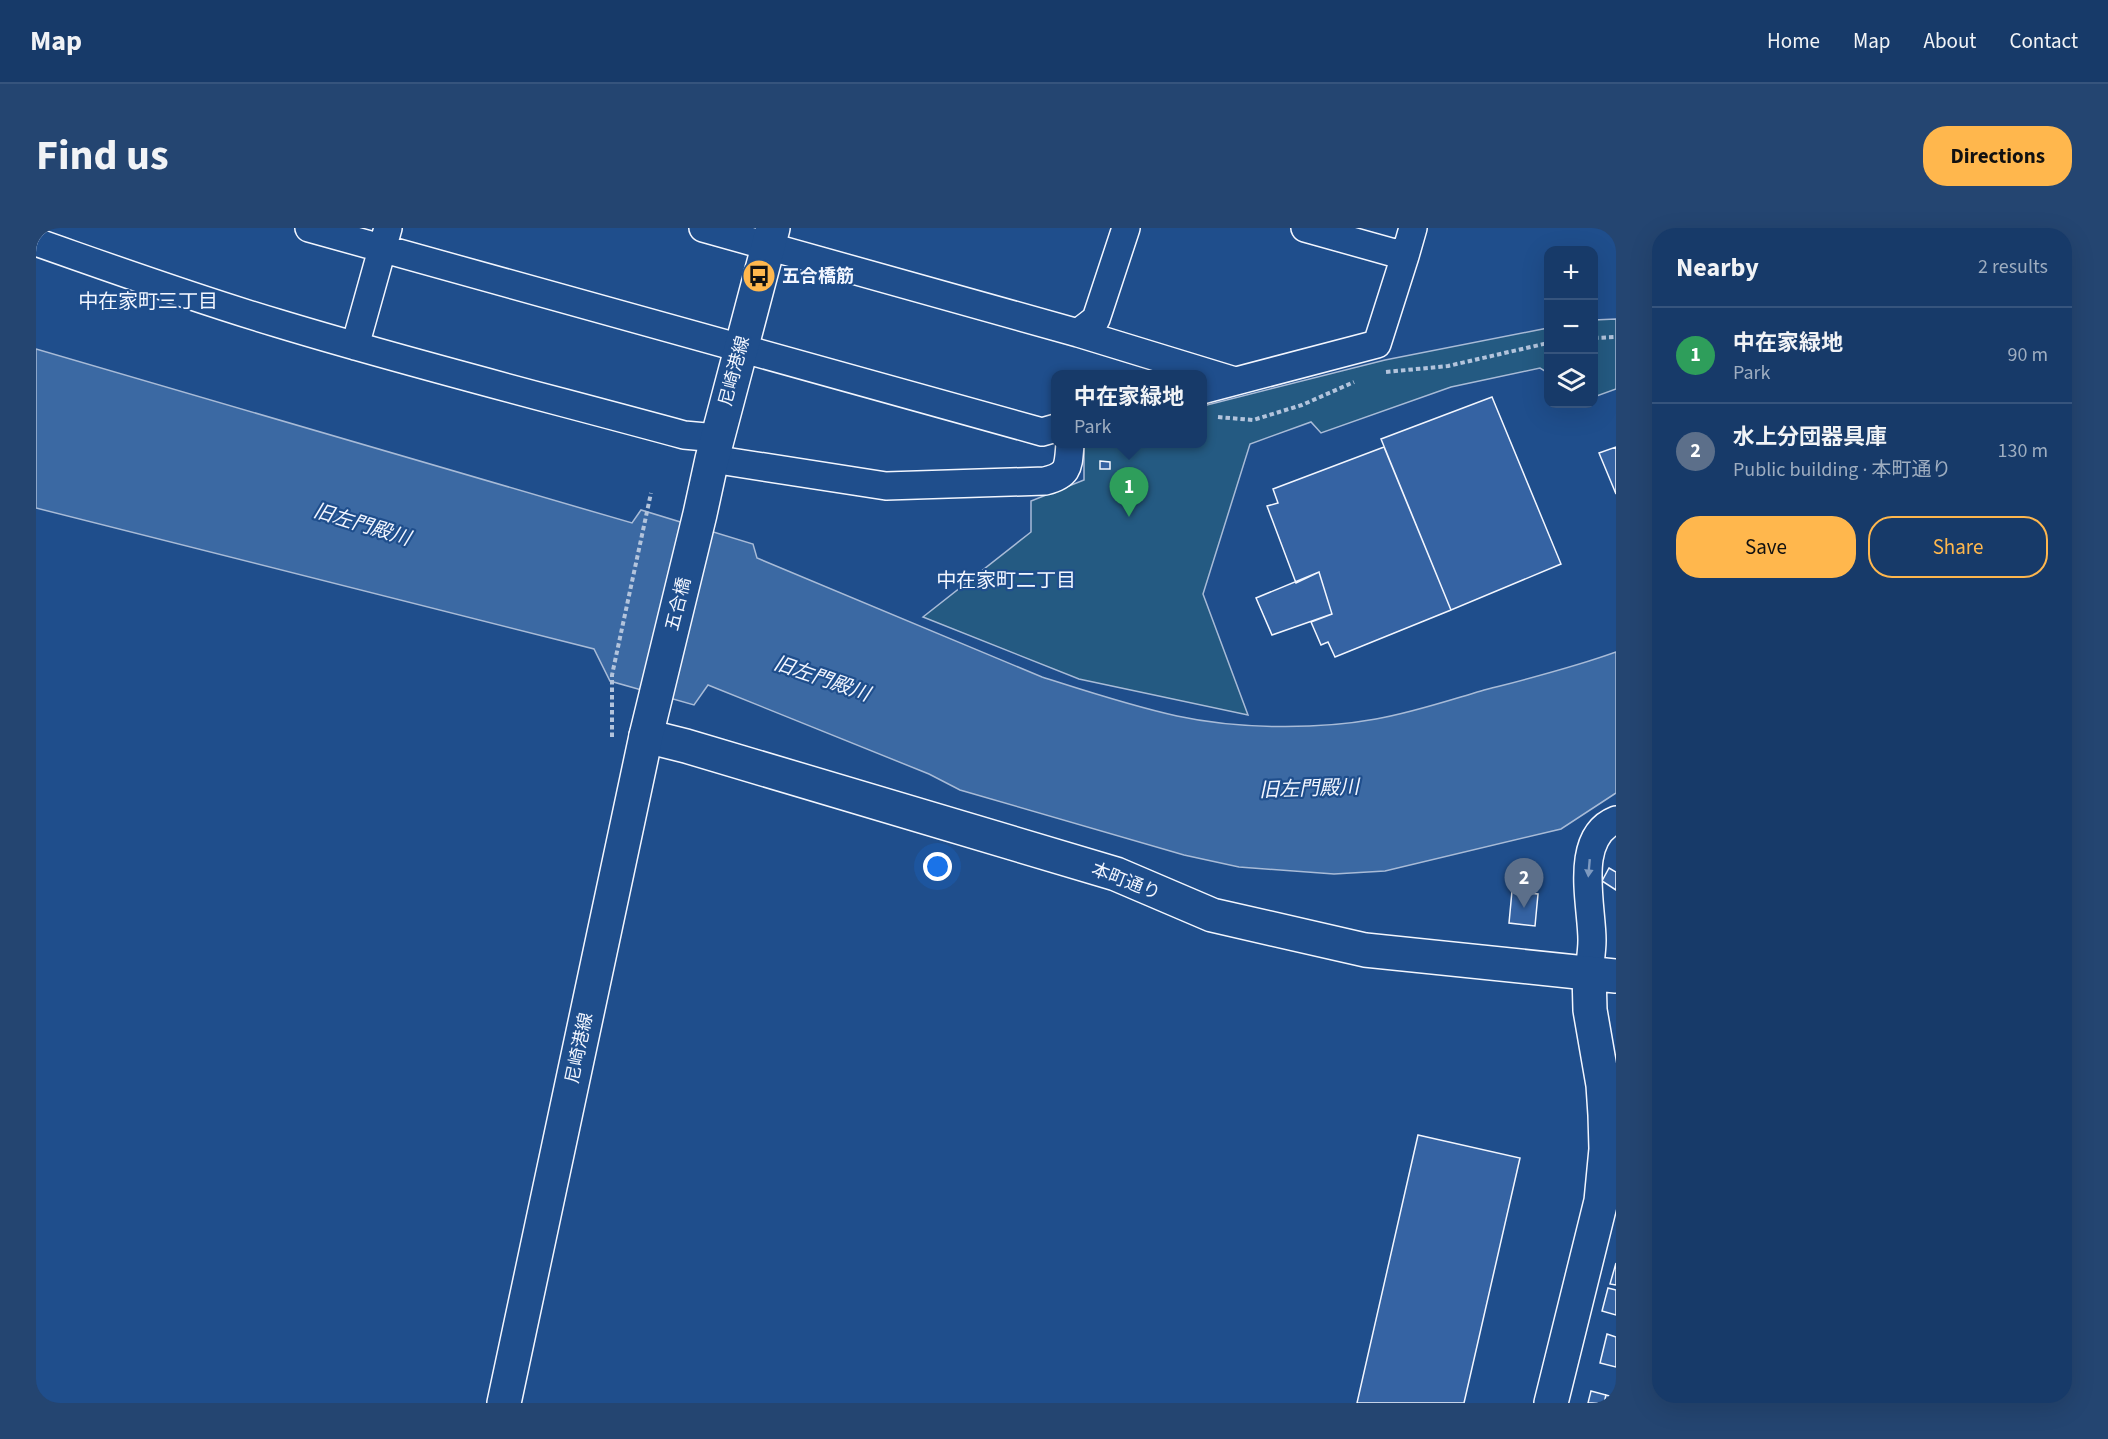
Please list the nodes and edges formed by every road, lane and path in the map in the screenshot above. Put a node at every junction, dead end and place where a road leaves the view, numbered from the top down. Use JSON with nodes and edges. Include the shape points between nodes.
{"nodes":[{"id":1,"x":309,"y":228,"type":"edge"},
{"id":2,"x":703,"y":228,"type":"edge"},
{"id":3,"x":1126,"y":228,"type":"edge"},
{"id":4,"x":1305,"y":228,"type":"edge"},
{"id":5,"x":1413,"y":228,"type":"edge"},
{"id":6,"x":771,"y":237,"type":"edge"},
{"id":7,"x":385,"y":238,"type":"edge"},
{"id":8,"x":36,"y":242,"type":"edge"},
{"id":9,"x":1405,"y":256,"type":"junction"},
{"id":10,"x":1093,"y":331,"type":"junction"},
{"id":11,"x":1616,"y":337,"type":"edge"},
{"id":12,"x":1598,"y":338,"type":"edge"},
{"id":13,"x":1544,"y":344,"type":"edge"},
{"id":14,"x":355,"y":346,"type":"junction"},
{"id":15,"x":740,"y":348,"type":"junction"},
{"id":16,"x":1204,"y":370,"type":"edge"},
{"id":17,"x":1207,"y":371,"type":"edge"},
{"id":18,"x":1384,"y":372,"type":"dead end"},
{"id":19,"x":1363,"y":378,"type":"dead end"},
{"id":20,"x":1235,"y":381,"type":"junction"},
{"id":21,"x":1207,"y":388,"type":"edge"},
{"id":22,"x":1207,"y":394,"type":"edge"},
{"id":23,"x":1051,"y":429,"type":"edge"},
{"id":24,"x":1070,"y":448,"type":"edge"},
{"id":25,"x":714,"y":449,"type":"junction"},
{"id":26,"x":651,"y":493,"type":"dead end"},
{"id":27,"x":700,"y":514,"type":"joint"},
{"id":28,"x":656,"y":694,"type":"joint"},
{"id":29,"x":612,"y":715,"type":"dead end"},
{"id":30,"x":646,"y":736,"type":"junction"},
{"id":31,"x":1616,"y":820,"type":"edge"},
{"id":32,"x":1602,"y":975,"type":"edge"},
{"id":33,"x":504,"y":1403,"type":"edge"},
{"id":34,"x":1551,"y":1403,"type":"edge"}],
"edges":[{"from":1,"to":7,"type":"street"},
{"from":2,"to":6,"type":"street"},
{"from":3,"to":10,"type":"street"},
{"from":4,"to":9,"type":"street"},
{"from":5,"to":9,"type":"street"},
{"from":6,"to":10,"type":"street"},
{"from":6,"to":15,"type":"street","name":"尼崎港線"},
{"from":7,"to":14,"type":"street"},
{"from":7,"to":15,"type":"street"},
{"from":8,"to":14,"type":"street"},
{"from":9,"to":20,"type":"street","via":[[1377,344]]},
{"from":10,"to":16,"type":"street"},
{"from":11,"to":12,"type":"path"},
{"from":13,"to":18,"type":"path","via":[[1448,366]]},
{"from":14,"to":25,"type":"street","via":[[684,435]]},
{"from":15,"to":23,"type":"street","via":[[1042,432]]},
{"from":15,"to":25,"type":"street","name":"尼崎港線"},
{"from":17,"to":20,"type":"street"},
{"from":19,"to":22,"type":"path","via":[[1302,405],[1253,420],[1218,417]]},
{"from":20,"to":21,"type":"street"},
{"from":24,"to":25,"type":"street","via":[[1068,468],[1059,478],[1045,481],[886,486]]},
{"from":25,"to":27,"type":"street","name":"尼崎港線"},
{"from":26,"to":29,"type":"path","via":[[612,675]]},
{"from":27,"to":28,"type":"street","name":"五合橋"},
{"from":28,"to":30,"type":"street","name":"尼崎港線"},
{"from":30,"to":32,"type":"street","name":"本町通り","via":[[1116,874],[1212,915],[1365,950]]},
{"from":30,"to":33,"type":"street","name":"尼崎港線"},
{"from":31,"to":32,"type":"street","one_way":true,"via":[[1599,834],[1590,853],[1592,940]]},
{"from":32,"to":34,"type":"street","via":[[1590,1010],[1603,1085],[1605,1176]]}]}
